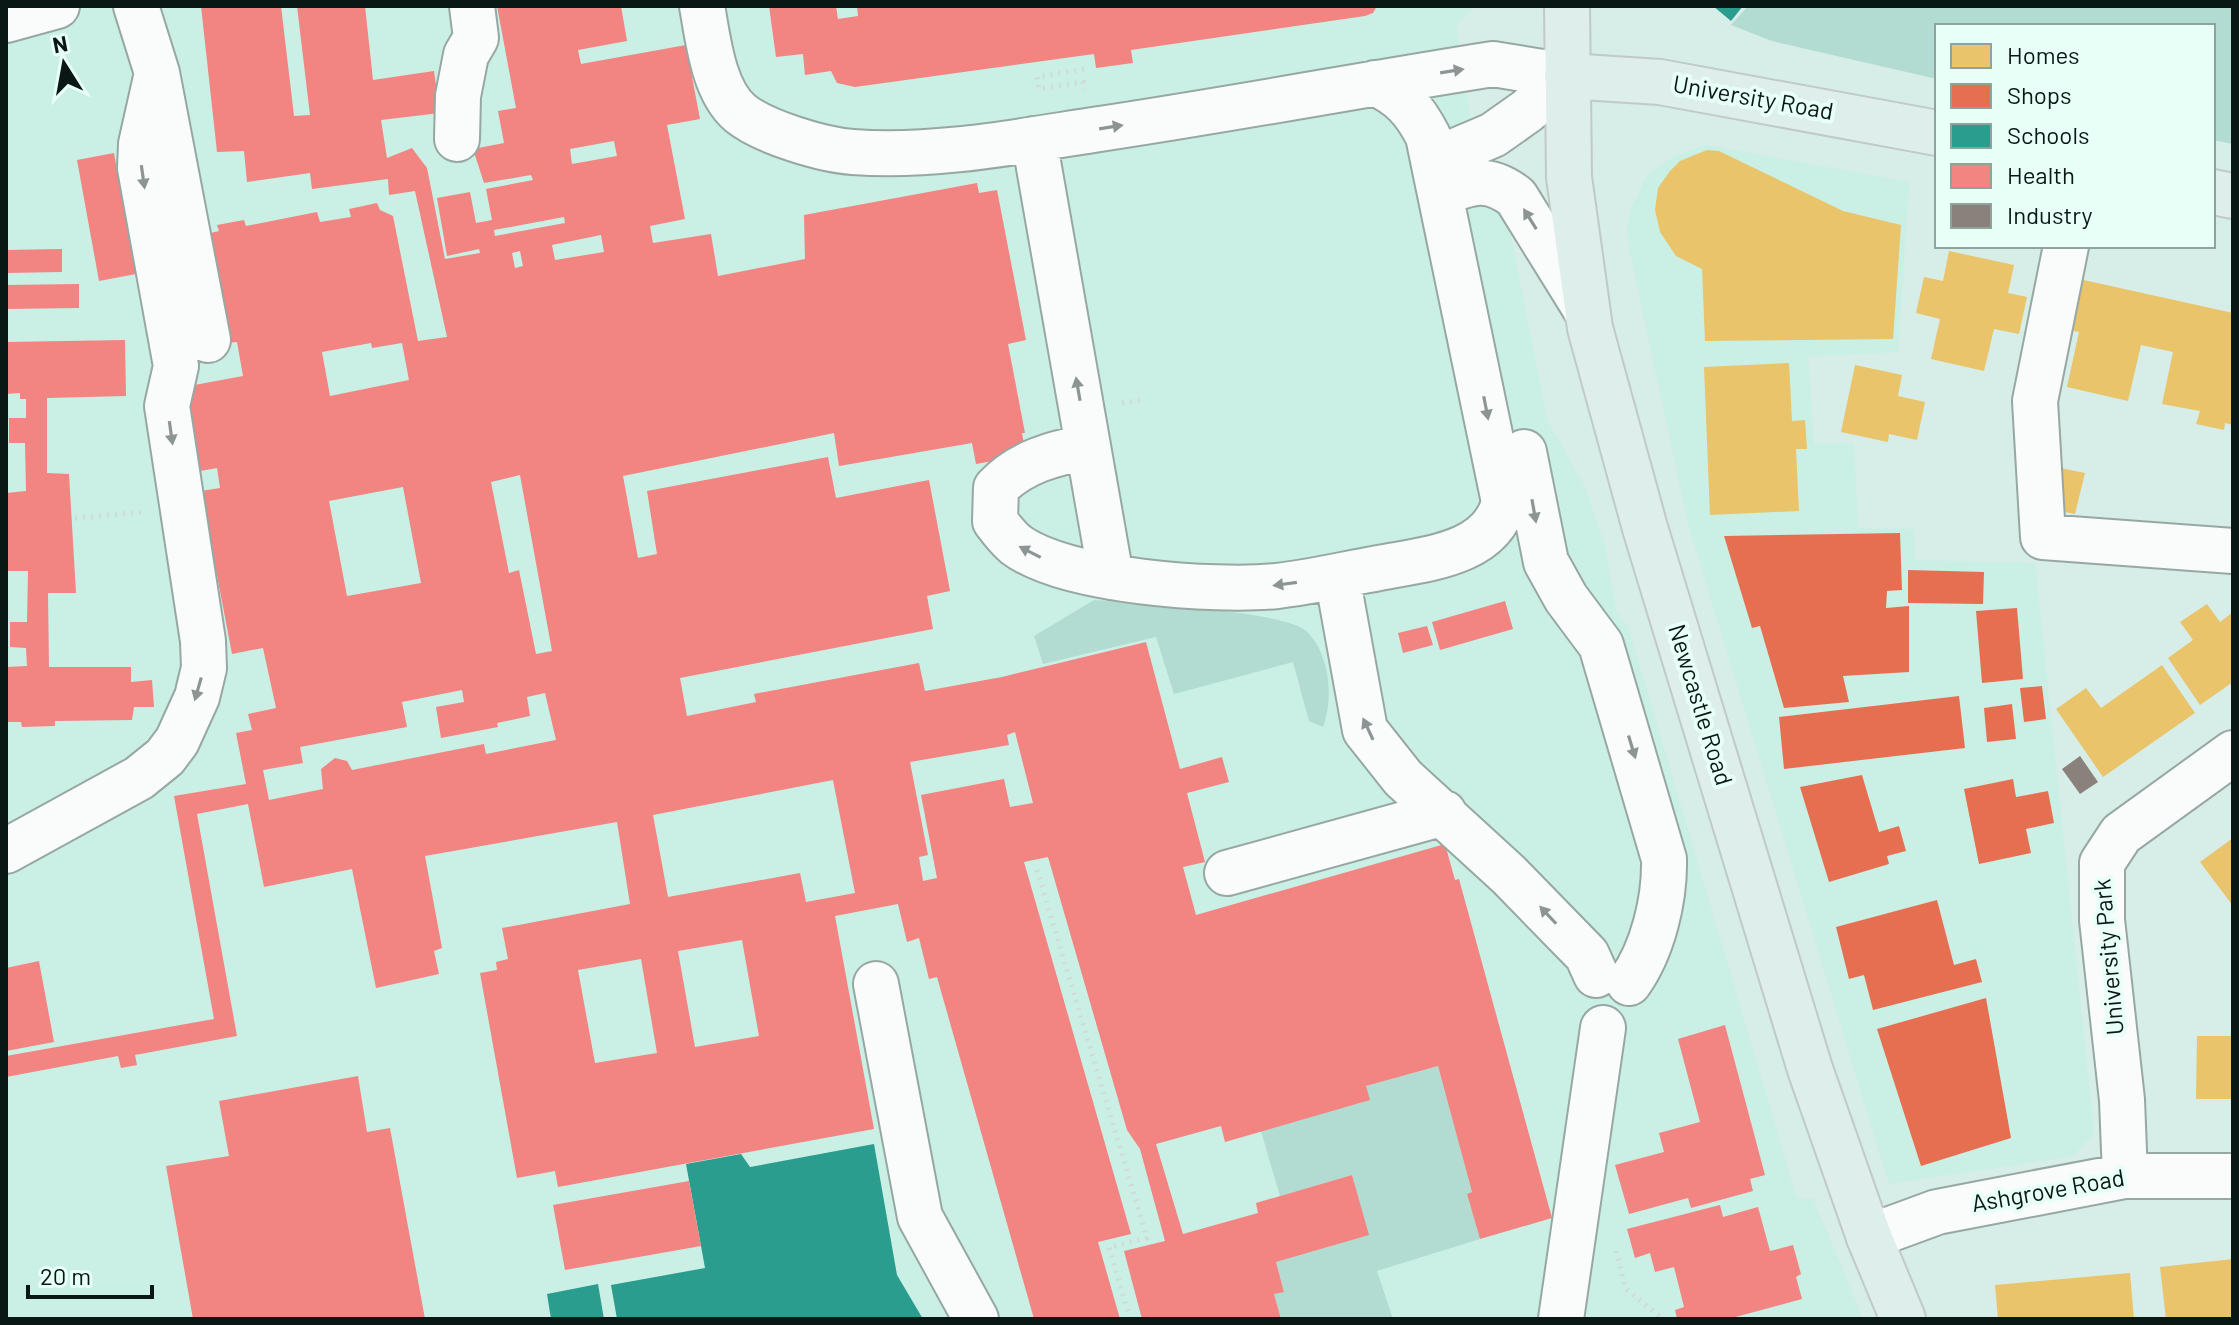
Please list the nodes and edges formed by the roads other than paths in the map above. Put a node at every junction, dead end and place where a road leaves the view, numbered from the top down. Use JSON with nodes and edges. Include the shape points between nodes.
{"nodes":[{"id":1,"x":57,"y":6,"type":"edge"},
{"id":2,"x":136,"y":6,"type":"edge"},
{"id":3,"x":472,"y":6,"type":"edge"},
{"id":4,"x":702,"y":6,"type":"edge"},
{"id":5,"x":1567,"y":6,"type":"edge"},
{"id":6,"x":6,"y":20,"type":"edge"},
{"id":7,"x":157,"y":73,"type":"junction"},
{"id":8,"x":1567,"y":76,"type":"junction"},
{"id":9,"x":1375,"y":83,"type":"junction"},
{"id":10,"x":1935,"y":133,"type":"edge"},
{"id":11,"x":457,"y":139,"type":"dead end"},
{"id":12,"x":1034,"y":139,"type":"junction"},
{"id":13,"x":1438,"y":177,"type":"junction"},
{"id":14,"x":2066,"y":248,"type":"edge"},
{"id":15,"x":1466,"y":307,"type":"junction"},
{"id":16,"x":1586,"y":310,"type":"junction"},
{"id":17,"x":208,"y":340,"type":"dead end"},
{"id":18,"x":1088,"y":447,"type":"junction"},
{"id":19,"x":2233,"y":551,"type":"edge"},
{"id":20,"x":1337,"y":576,"type":"junction"},
{"id":21,"x":1111,"y":577,"type":"junction"},
{"id":22,"x":2233,"y":753,"type":"edge"},
{"id":23,"x":1444,"y":813,"type":"junction"},
{"id":24,"x":6,"y":851,"type":"edge"},
{"id":25,"x":1227,"y":873,"type":"dead end"},
{"id":26,"x":1612,"y":979,"type":"junction"},
{"id":27,"x":876,"y":984,"type":"dead end"},
{"id":28,"x":2125,"y":1176,"type":"junction"},
{"id":29,"x":2233,"y":1176,"type":"edge"},
{"id":30,"x":1869,"y":1237,"type":"junction"},
{"id":31,"x":976,"y":1319,"type":"edge"},
{"id":32,"x":1561,"y":1319,"type":"edge"},
{"id":33,"x":1903,"y":1319,"type":"edge"}],
"edges":[{"from":1,"to":6,"type":"street"},
{"from":2,"to":7,"type":"street"},
{"from":3,"to":11,"type":"street","via":[[476,38],[466,55]]},
{"from":4,"to":12,"type":"street","via":[[719,80],[729,100],[754,123],[850,152],[905,153]]},
{"from":5,"to":8,"type":"main road","name":"Newcastle Road"},
{"from":7,"to":17,"type":"street"},
{"from":7,"to":24,"type":"street","one_way":true,"via":[[140,168],[176,366],[167,406],[204,668],[186,725],[165,757],[139,778]]},
{"from":9,"to":8,"type":"street","one_way":true,"via":[[1493,64]]},
{"from":8,"to":10,"type":"main road","name":"University Road","via":[[1660,82]]},
{"from":8,"to":13,"type":"street"},
{"from":8,"to":16,"type":"main road","name":"Newcastle Road","via":[[1569,177]]},
{"from":12,"to":9,"type":"street","one_way":true},
{"from":9,"to":13,"type":"street","via":[[1400,95],[1416,113]]},
{"from":18,"to":12,"type":"street","one_way":true},
{"from":13,"to":15,"type":"street"},
{"from":16,"to":13,"type":"street","one_way":true,"via":[[1516,197],[1485,180],[1465,183]]},
{"from":14,"to":19,"type":"street","via":[[2035,401],[2043,537]]},
{"from":15,"to":20,"type":"street","one_way":true,"via":[[1504,502],[1500,522],[1466,547]]},
{"from":15,"to":26,"type":"street","one_way":true,"via":[[1511,384],[1546,562],[1601,645],[1664,859],[1664,883],[1643,964]]},
{"from":16,"to":30,"type":"main road","name":"Newcastle Road","via":[[1645,528],[1766,928]]},
{"from":18,"to":21,"type":"street"},
{"from":21,"to":18,"type":"street","one_way":true,"via":[[1039,557],[1016,545],[995,521],[996,488],[1005,478],[1020,467]]},
{"from":20,"to":21,"type":"street","one_way":true,"via":[[1219,588]]},
{"from":23,"to":20,"type":"street","one_way":true,"via":[[1403,778],[1365,730]]},
{"from":22,"to":28,"type":"street","name":"University Park","via":[[2121,834],[2102,863],[2102,920]]},
{"from":23,"to":25,"type":"street"},
{"from":26,"to":23,"type":"street","one_way":true},
{"from":26,"to":32,"type":"street","via":[[1583,987],[1580,1004],[1588,1019],[1603,1028]]},
{"from":27,"to":31,"type":"street","via":[[920,1217]]},
{"from":28,"to":29,"type":"street","name":"Ashgrove Road"},
{"from":28,"to":30,"type":"street","name":"Ashgrove Road","via":[[1937,1212]]},
{"from":30,"to":33,"type":"main road","name":"Newcastle Road"}]}
